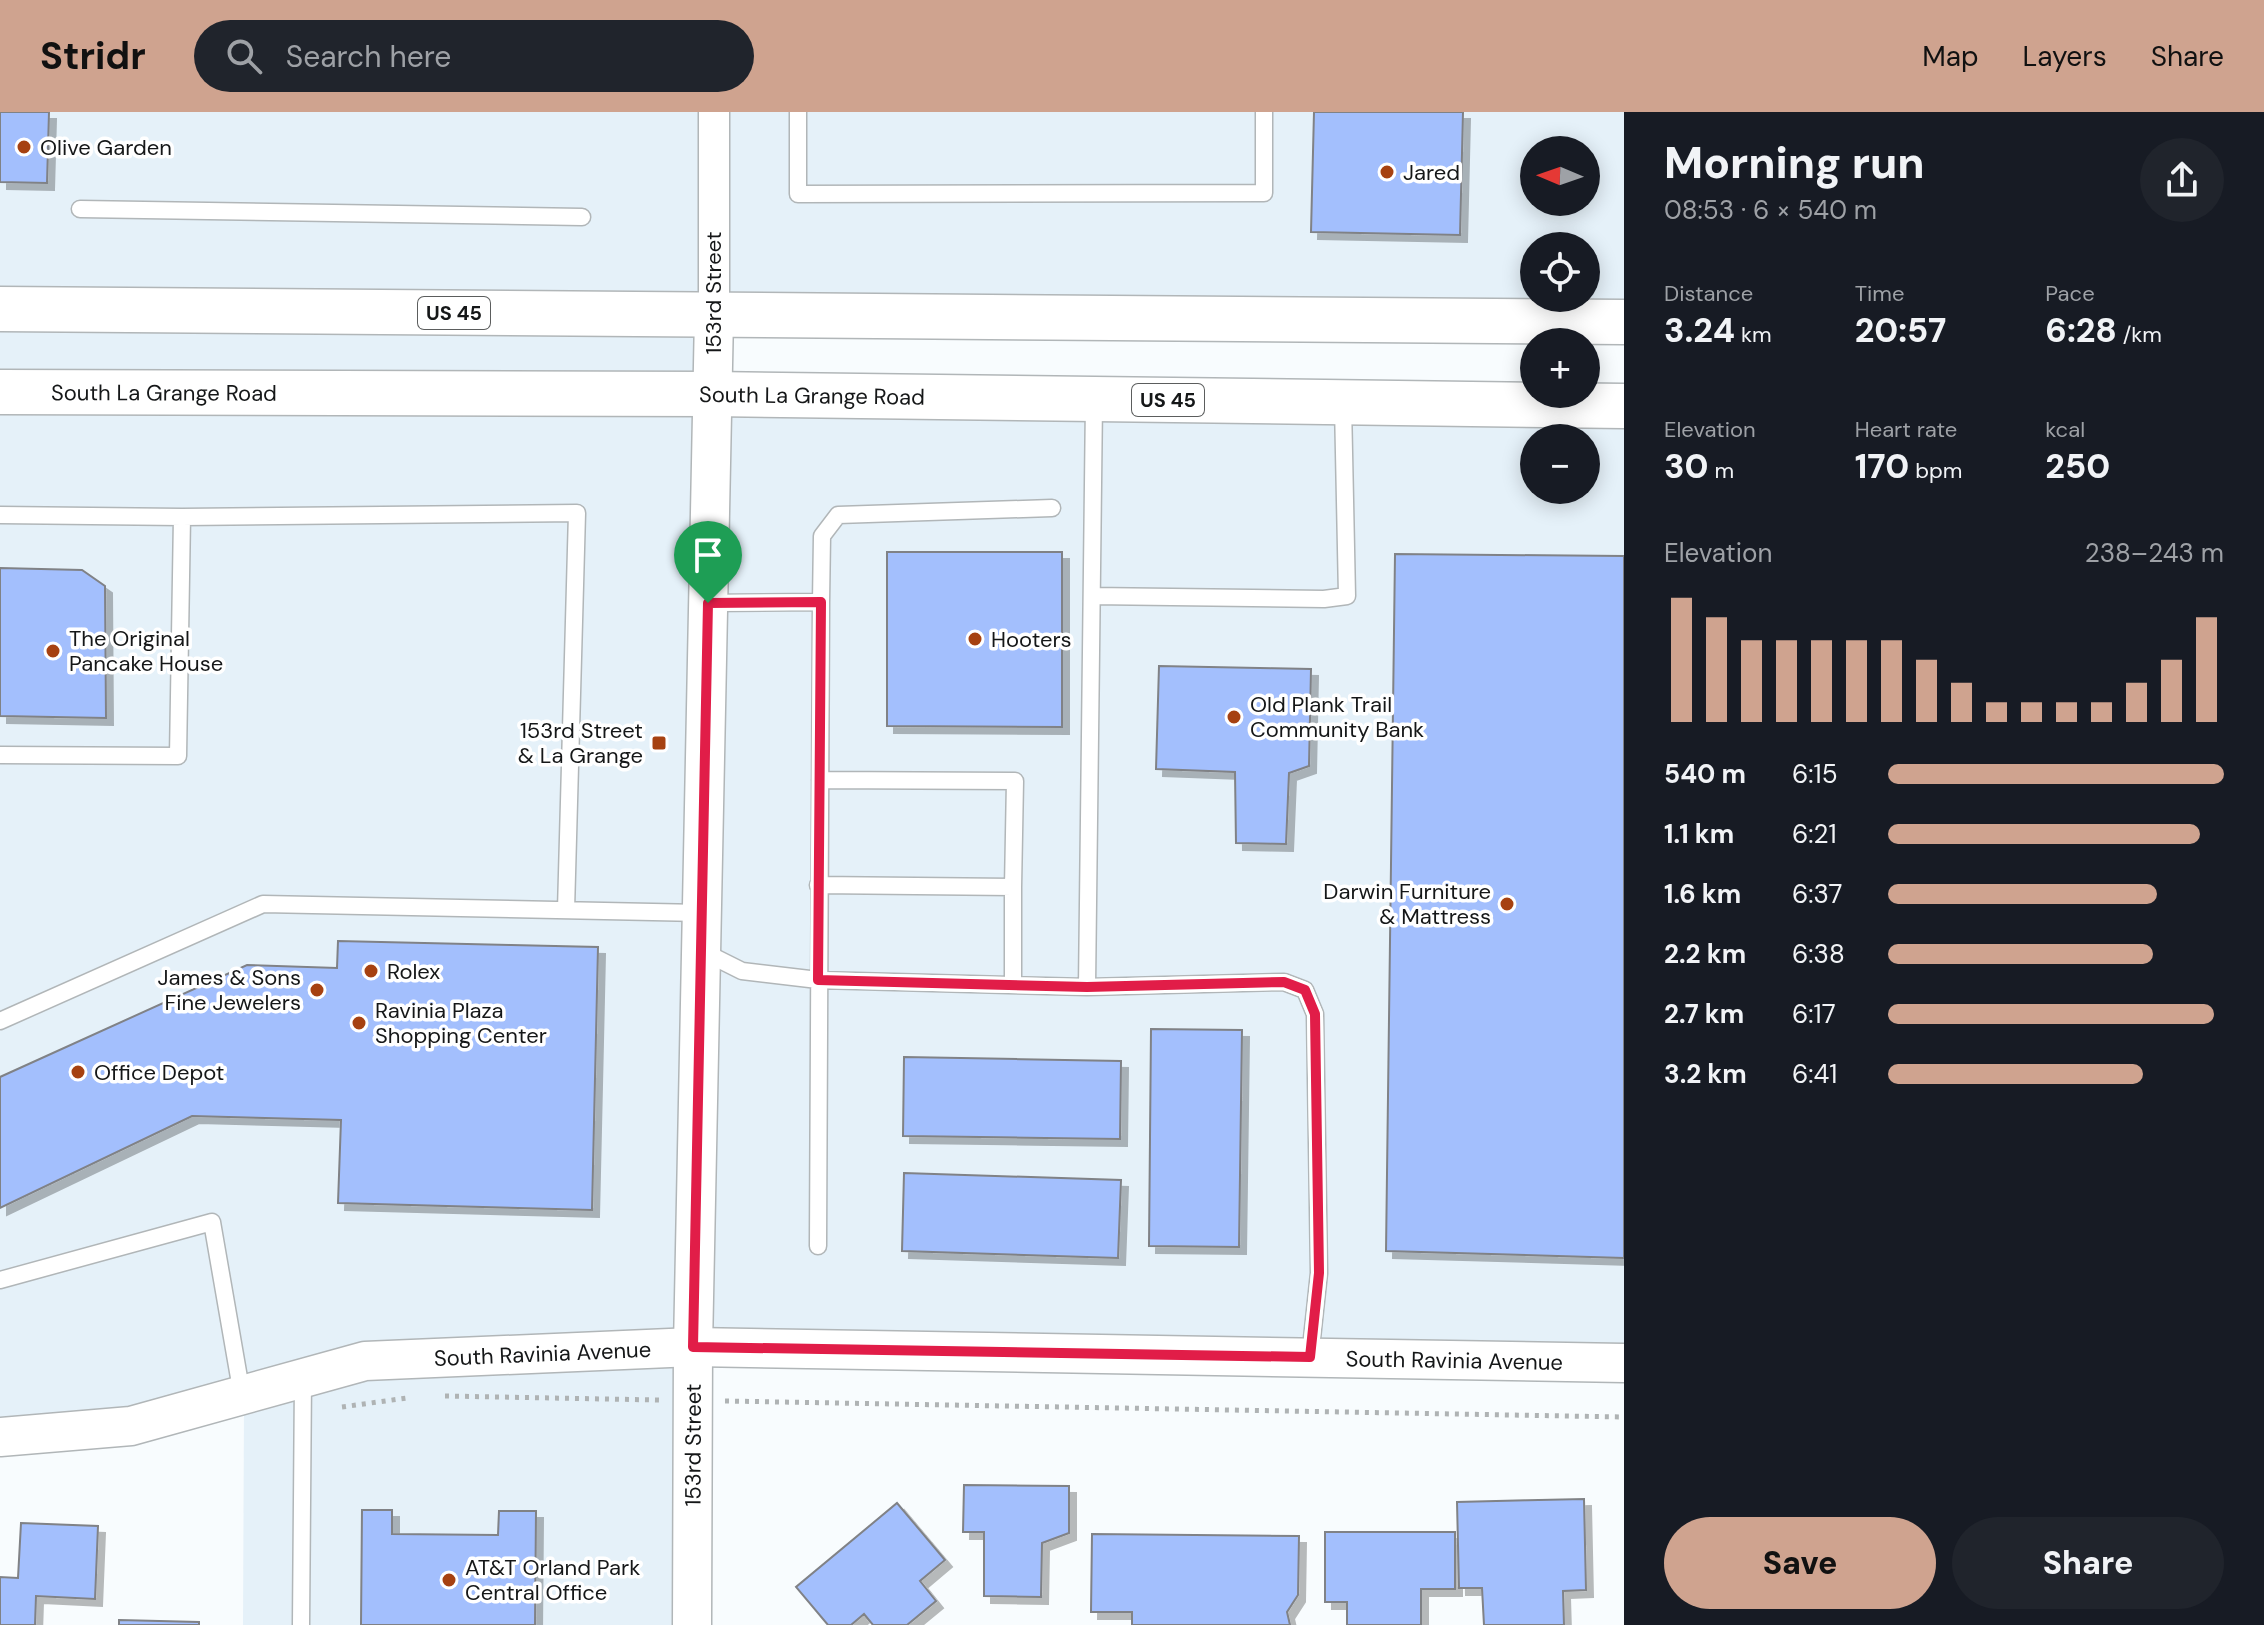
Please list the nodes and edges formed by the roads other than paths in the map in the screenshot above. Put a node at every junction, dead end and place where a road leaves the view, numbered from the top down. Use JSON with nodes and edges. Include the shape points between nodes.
{"nodes":[{"id":1,"x":714,"y":112,"type":"edge"},
{"id":2,"x":798,"y":112,"type":"edge"},
{"id":3,"x":1264,"y":112,"type":"edge"},
{"id":4,"x":80,"y":209,"type":"dead end"},
{"id":5,"x":582,"y":217,"type":"dead end"},
{"id":6,"x":0,"y":309,"type":"edge"},
{"id":7,"x":714,"y":316,"type":"junction"},
{"id":8,"x":1624,"y":322,"type":"edge"},
{"id":9,"x":0,"y":392,"type":"edge"},
{"id":10,"x":712,"y":394,"type":"junction"},
{"id":11,"x":1094,"y":399,"type":"junction"},
{"id":12,"x":1343,"y":402,"type":"junction"},
{"id":13,"x":1624,"y":406,"type":"edge"},
{"id":14,"x":1052,"y":508,"type":"dead end"},
{"id":15,"x":0,"y":515,"type":"edge"},
{"id":16,"x":182,"y":517,"type":"junction"},
{"id":17,"x":1092,"y":596,"type":"junction"},
{"id":18,"x":821,"y":602,"type":"junction"},
{"id":19,"x":708,"y":603,"type":"junction"},
{"id":20,"x":0,"y":755,"type":"edge"},
{"id":21,"x":820,"y":780,"type":"junction"},
{"id":22,"x":818,"y":885,"type":"junction"},
{"id":23,"x":1013,"y":887,"type":"junction"},
{"id":24,"x":566,"y":910,"type":"junction"},
{"id":25,"x":702,"y":913,"type":"junction"},
{"id":26,"x":700,"y":950,"type":"junction"},
{"id":27,"x":818,"y":980,"type":"junction"},
{"id":28,"x":1013,"y":985,"type":"junction"},
{"id":29,"x":1087,"y":987,"type":"junction"},
{"id":30,"x":0,"y":1021,"type":"edge"},
{"id":31,"x":818,"y":1246,"type":"dead end"},
{"id":32,"x":0,"y":1280,"type":"edge"},
{"id":33,"x":693,"y":1347,"type":"junction"},
{"id":34,"x":1310,"y":1357,"type":"junction"},
{"id":35,"x":1624,"y":1363,"type":"edge"},
{"id":36,"x":303,"y":1378,"type":"junction"},
{"id":37,"x":242,"y":1395,"type":"junction"},
{"id":38,"x":0,"y":1437,"type":"edge"},
{"id":39,"x":301,"y":1625,"type":"edge"},
{"id":40,"x":692,"y":1625,"type":"edge"}],
"edges":[{"from":1,"to":7,"type":"street","name":"153rd Street"},
{"from":2,"to":3,"type":"lane","via":[[798,194],[925,194],[1264,193]]},
{"from":4,"to":5,"type":"lane"},
{"from":6,"to":7,"type":"highway","number":"US 45"},
{"from":7,"to":8,"type":"highway","number":"US 45"},
{"from":7,"to":10,"type":"street","name":"153rd Street"},
{"from":9,"to":10,"type":"highway","name":"South La Grange Road","number":"US 45"},
{"from":10,"to":11,"type":"highway","name":"South La Grange Road","number":"US 45"},
{"from":10,"to":19,"type":"street","name":"153rd Street"},
{"from":11,"to":12,"type":"highway","name":"South La Grange Road","number":"US 45"},
{"from":11,"to":17,"type":"lane"},
{"from":12,"to":13,"type":"highway","name":"South La Grange Road","number":"US 45"},
{"from":12,"to":17,"type":"lane","via":[[1347,596]]},
{"from":14,"to":18,"type":"lane","via":[[838,515],[822,536]]},
{"from":15,"to":16,"type":"lane"},
{"from":16,"to":20,"type":"lane","via":[[178,756]]},
{"from":16,"to":24,"type":"lane","via":[[577,513]]},
{"from":17,"to":29,"type":"lane"},
{"from":18,"to":19,"type":"lane"},
{"from":18,"to":21,"type":"lane"},
{"from":19,"to":25,"type":"street","name":"153rd Street"},
{"from":21,"to":22,"type":"lane"},
{"from":21,"to":23,"type":"lane","via":[[1015,781]]},
{"from":22,"to":23,"type":"lane"},
{"from":22,"to":27,"type":"lane"},
{"from":23,"to":28,"type":"lane"},
{"from":24,"to":25,"type":"lane"},
{"from":24,"to":30,"type":"lane","via":[[263,904]]},
{"from":25,"to":26,"type":"street","name":"153rd Street"},
{"from":26,"to":27,"type":"lane","via":[[742,971]]},
{"from":26,"to":33,"type":"street","name":"153rd Street"},
{"from":27,"to":28,"type":"lane"},
{"from":27,"to":31,"type":"lane"},
{"from":28,"to":29,"type":"lane"},
{"from":29,"to":34,"type":"lane","via":[[1284,982],[1305,990],[1315,1014],[1319,1258]]},
{"from":32,"to":37,"type":"lane","via":[[212,1222]]},
{"from":33,"to":34,"type":"street","name":"South Ravinia Avenue"},
{"from":33,"to":36,"type":"street","name":"South Ravinia Avenue","via":[[365,1361]]},
{"from":33,"to":40,"type":"street","name":"153rd Street"},
{"from":34,"to":35,"type":"street","name":"South Ravinia Avenue"},
{"from":36,"to":37,"type":"street","name":"South Ravinia Avenue"},
{"from":36,"to":39,"type":"lane"},
{"from":37,"to":38,"type":"street","name":"South Ravinia Avenue","via":[[131,1426]]}]}
